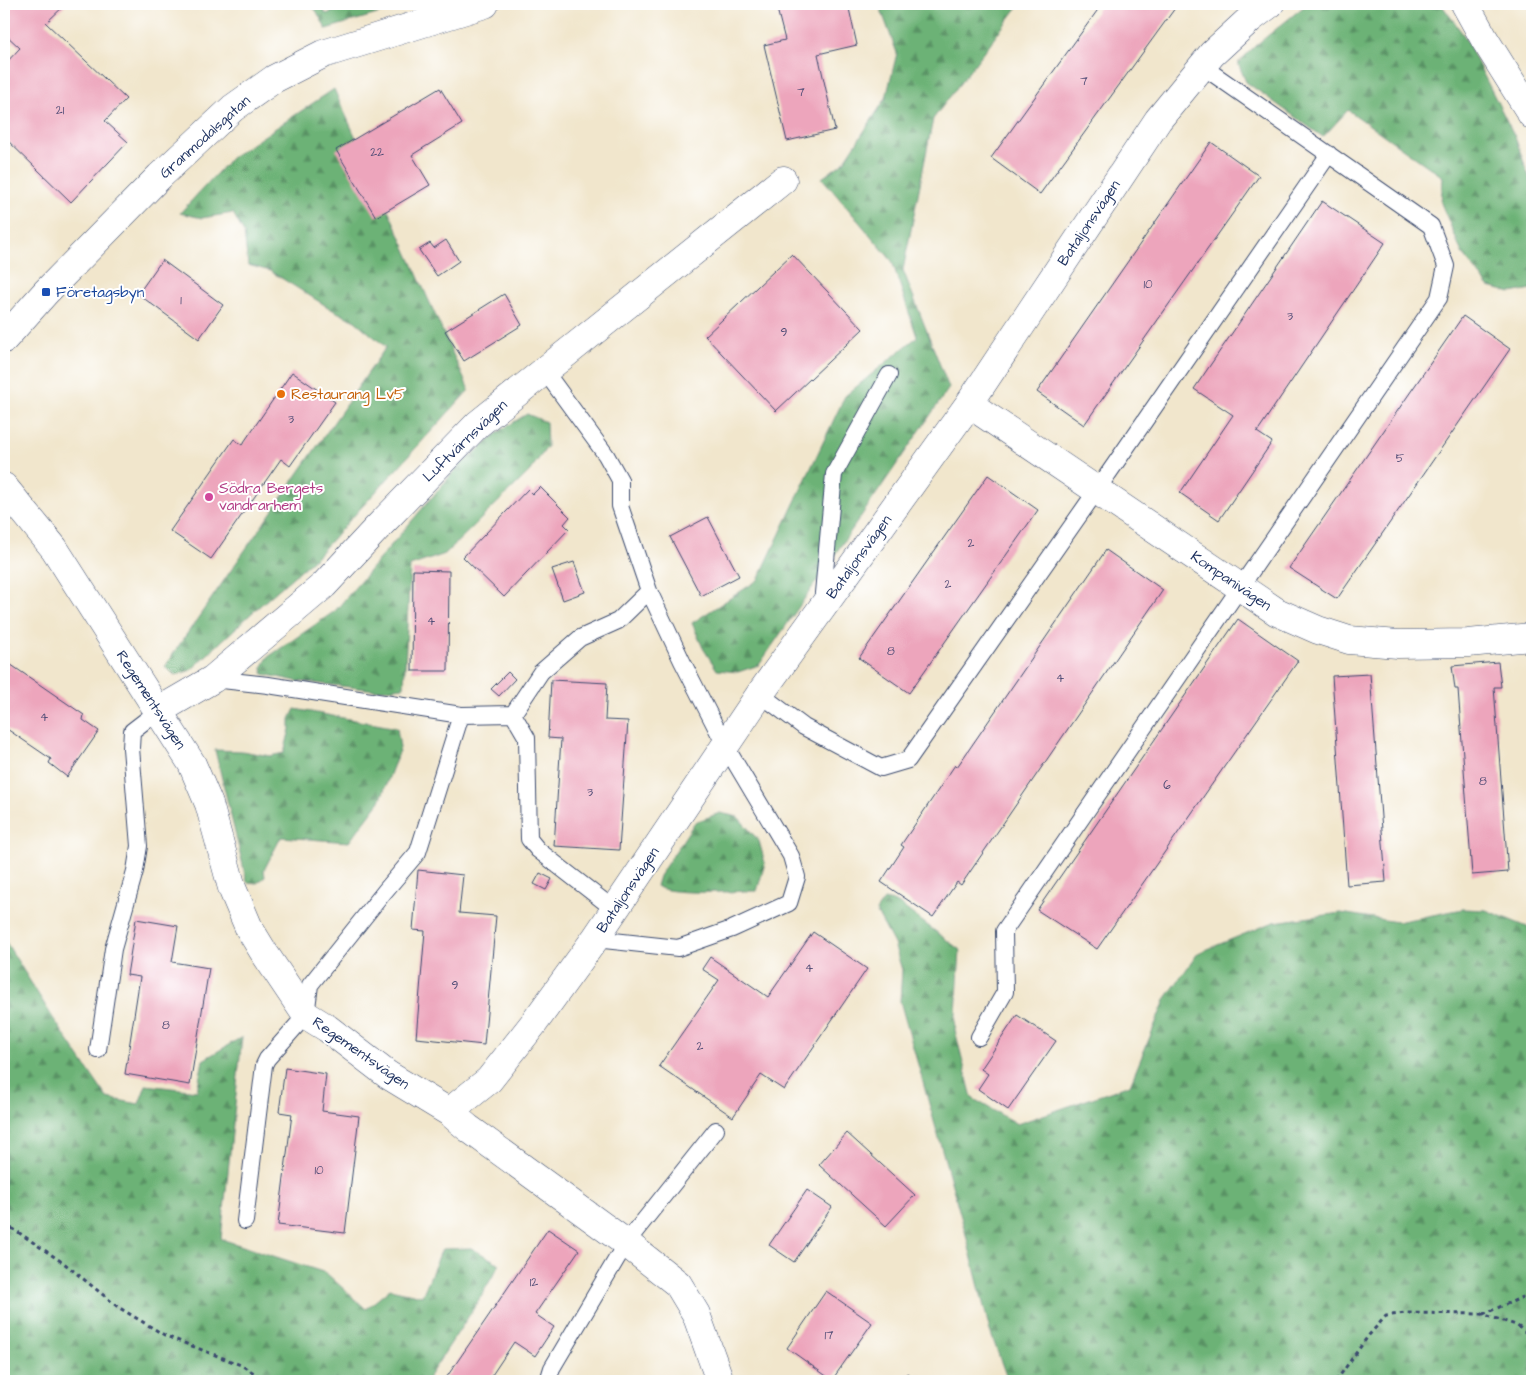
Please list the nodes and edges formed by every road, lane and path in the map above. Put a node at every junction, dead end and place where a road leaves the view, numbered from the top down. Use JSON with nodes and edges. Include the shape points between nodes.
{"nodes":[{"id":1,"x":485,"y":4,"type":"edge"},
{"id":2,"x":1270,"y":4,"type":"edge"},
{"id":3,"x":1465,"y":4,"type":"edge"},
{"id":4,"x":1202,"y":66,"type":"junction"},
{"id":5,"x":1532,"y":116,"type":"edge"},
{"id":6,"x":1329,"y":154,"type":"junction"},
{"id":7,"x":783,"y":180,"type":"dead end"},
{"id":8,"x":4,"y":339,"type":"edge"},
{"id":9,"x":544,"y":370,"type":"junction"},
{"id":10,"x":889,"y":375,"type":"dead end"},
{"id":11,"x":969,"y":404,"type":"junction"},
{"id":12,"x":4,"y":487,"type":"edge"},
{"id":13,"x":1097,"y":490,"type":"junction"},
{"id":14,"x":1239,"y":587,"type":"junction"},
{"id":15,"x":649,"y":591,"type":"junction"},
{"id":16,"x":822,"y":609,"type":"junction"},
{"id":17,"x":1532,"y":637,"type":"edge"},
{"id":18,"x":213,"y":680,"type":"junction"},
{"id":19,"x":760,"y":694,"type":"junction"},
{"id":20,"x":158,"y":712,"type":"junction"},
{"id":21,"x":513,"y":714,"type":"junction"},
{"id":22,"x":461,"y":715,"type":"junction"},
{"id":23,"x":726,"y":747,"type":"junction"},
{"id":24,"x":615,"y":910,"type":"junction"},
{"id":25,"x":595,"y":939,"type":"junction"},
{"id":26,"x":306,"y":1015,"type":"junction"},
{"id":27,"x":979,"y":1037,"type":"dead end"},
{"id":28,"x":98,"y":1050,"type":"dead end"},
{"id":29,"x":450,"y":1112,"type":"junction"},
{"id":30,"x":716,"y":1130,"type":"dead end"},
{"id":31,"x":245,"y":1221,"type":"dead end"},
{"id":32,"x":4,"y":1225,"type":"edge"},
{"id":33,"x":626,"y":1243,"type":"junction"},
{"id":34,"x":1532,"y":1291,"type":"edge"},
{"id":35,"x":1482,"y":1314,"type":"junction"},
{"id":36,"x":1532,"y":1337,"type":"edge"},
{"id":37,"x":267,"y":1381,"type":"edge"},
{"id":38,"x":548,"y":1381,"type":"edge"},
{"id":39,"x":720,"y":1381,"type":"edge"},
{"id":40,"x":1336,"y":1381,"type":"edge"}],
"edges":[{"from":1,"to":8,"type":"street","name":"Granmodalsgatan","via":[[323,54],[274,79],[233,108],[160,176]]},
{"from":2,"to":4,"type":"street","name":"Bataljonsvägen"},
{"from":3,"to":5,"type":"street"},
{"from":4,"to":6,"type":"lane"},
{"from":4,"to":11,"type":"street","name":"Bataljonsvägen","via":[[1158,120]]},
{"from":6,"to":13,"type":"lane"},
{"from":6,"to":14,"type":"lane","via":[[1431,226],[1446,266],[1440,298]]},
{"from":7,"to":9,"type":"street","name":"Luftvärnsvägen"},
{"from":9,"to":15,"type":"lane","via":[[606,454],[620,480],[620,506]]},
{"from":9,"to":18,"type":"street","name":"Luftvärnsvägen","via":[[478,424],[324,585]]},
{"from":10,"to":16,"type":"lane","via":[[834,474]]},
{"from":11,"to":13,"type":"street","name":"Kompanivägen"},
{"from":11,"to":16,"type":"street","name":"Bataljonsvägen"},
{"from":12,"to":20,"type":"street","name":"Regementsvägen","via":[[54,548]]},
{"from":13,"to":14,"type":"street","name":"Kompanivägen"},
{"from":13,"to":19,"type":"lane","via":[[908,760],[881,768],[804,727]]},
{"from":14,"to":17,"type":"street","name":"Kompanivägen","via":[[1277,612],[1349,640],[1468,644]]},
{"from":14,"to":27,"type":"lane","via":[[1004,931],[1005,992]]},
{"from":15,"to":21,"type":"lane","via":[[618,621],[580,638],[541,672]]},
{"from":15,"to":23,"type":"lane"},
{"from":16,"to":19,"type":"street","name":"Bataljonsvägen"},
{"from":18,"to":20,"type":"street","name":"Luftvärnsvägen"},
{"from":18,"to":22,"type":"lane","via":[[268,685]]},
{"from":19,"to":23,"type":"street","name":"Bataljonsvägen"},
{"from":20,"to":26,"type":"street","name":"Regementsvägen","via":[[192,764],[208,804],[232,888],[250,928]]},
{"from":20,"to":28,"type":"lane","via":[[132,731],[139,846],[113,949]]},
{"from":21,"to":22,"type":"lane"},
{"from":21,"to":24,"type":"lane","via":[[527,738],[529,840]]},
{"from":22,"to":26,"type":"lane","via":[[418,852],[310,985]]},
{"from":23,"to":24,"type":"street","name":"Bataljonsvägen"},
{"from":23,"to":25,"type":"lane","via":[[791,856],[797,877],[789,904],[678,948]]},
{"from":24,"to":25,"type":"street","name":"Bataljonsvägen"},
{"from":25,"to":29,"type":"street","name":"Bataljonsvägen","via":[[489,1080]]},
{"from":26,"to":29,"type":"street","name":"Regementsvägen","via":[[388,1075]]},
{"from":26,"to":31,"type":"lane","via":[[264,1065]]},
{"from":29,"to":33,"type":"street","name":"Regementsvägen"},
{"from":30,"to":33,"type":"lane"},
{"from":32,"to":37,"type":"path","via":[[65,1264],[118,1307],[166,1336],[241,1365]]},
{"from":33,"to":38,"type":"lane","via":[[552,1368]]},
{"from":33,"to":39,"type":"street","name":"Regementsvägen","via":[[678,1284],[696,1314]]},
{"from":34,"to":35,"type":"path"},
{"from":35,"to":36,"type":"path","via":[[1516,1325]]},
{"from":35,"to":40,"type":"path","via":[[1405,1313],[1386,1316]]}]}
